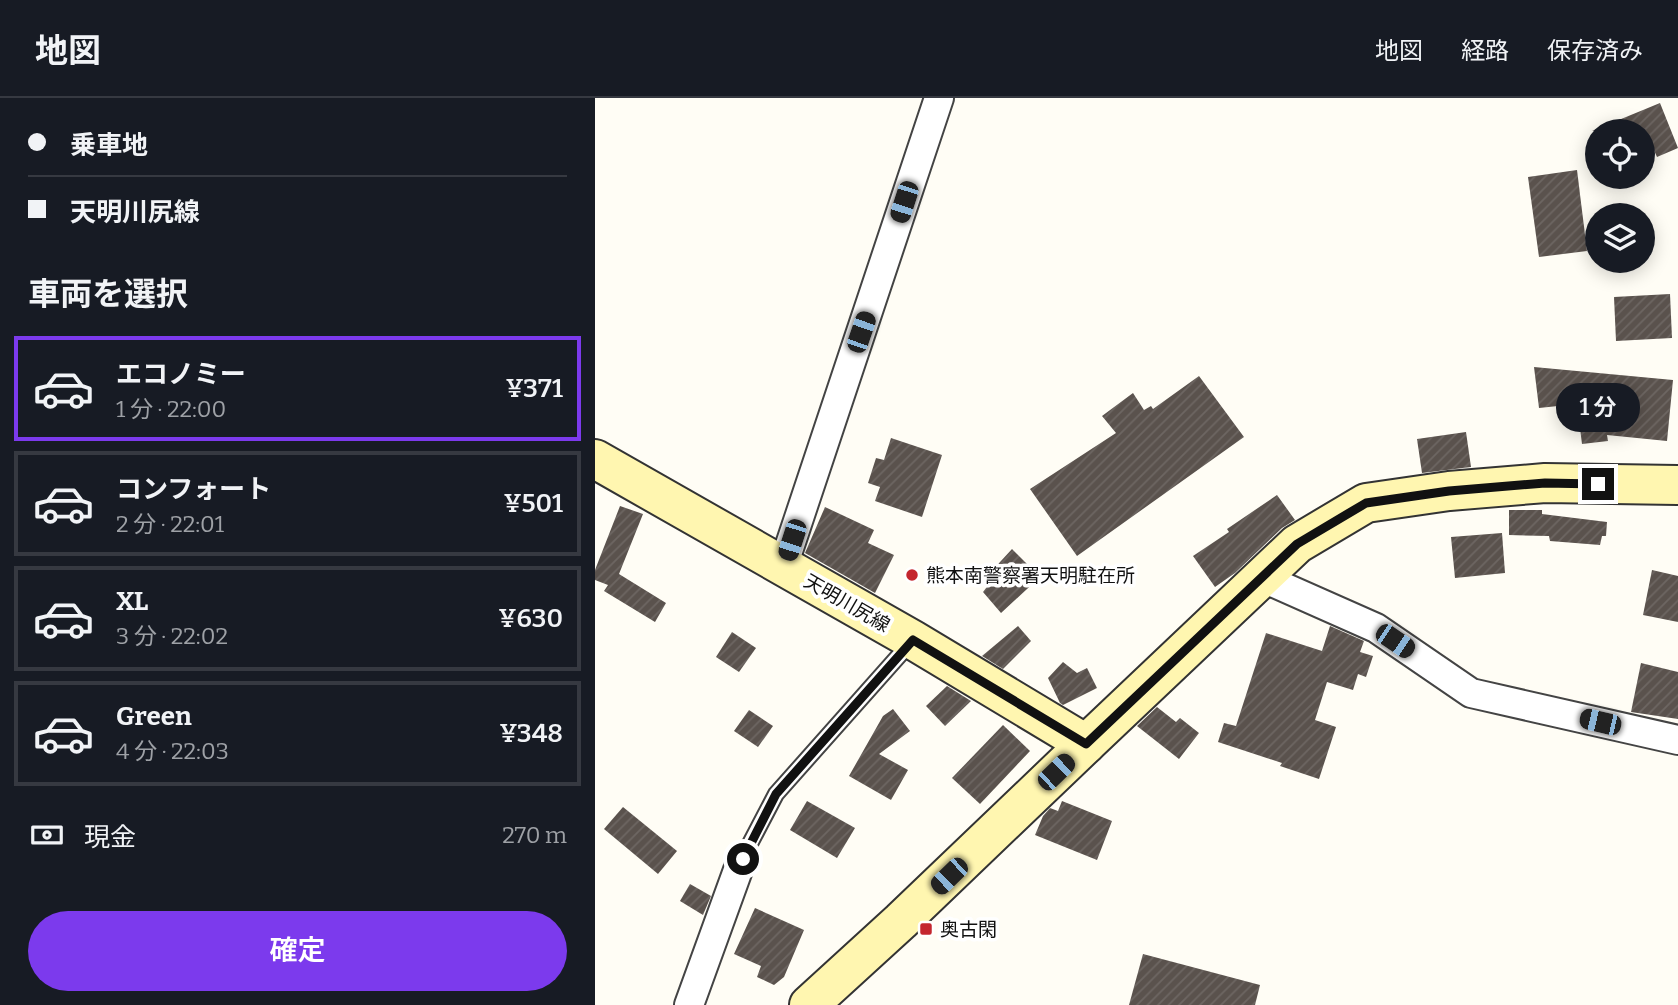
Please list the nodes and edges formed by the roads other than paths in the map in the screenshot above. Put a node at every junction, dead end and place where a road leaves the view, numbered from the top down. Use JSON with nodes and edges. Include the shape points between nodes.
{"nodes":[{"id":1,"x":939,"y":98,"type":"edge"},
{"id":2,"x":595,"y":459,"type":"edge"},
{"id":3,"x":1678,"y":485,"type":"edge"},
{"id":4,"x":783,"y":566,"type":"junction"},
{"id":5,"x":1261,"y":577,"type":"junction"},
{"id":6,"x":913,"y":640,"type":"junction"},
{"id":7,"x":1678,"y":740,"type":"edge"},
{"id":8,"x":1086,"y":744,"type":"junction"},
{"id":9,"x":743,"y":859,"type":"joint"},
{"id":10,"x":689,"y":1005,"type":"edge"},
{"id":11,"x":809,"y":1005,"type":"edge"}],
"edges":[{"from":1,"to":4,"type":"street"},
{"from":2,"to":4,"type":"main road","name":"天明川尻線"},
{"from":3,"to":5,"type":"main road","via":[[1545,483],[1366,503],[1297,544]]},
{"from":4,"to":6,"type":"main road","name":"天明川尻線"},
{"from":5,"to":7,"type":"street","via":[[1376,628],[1471,693]]},
{"from":5,"to":8,"type":"main road"},
{"from":6,"to":8,"type":"main road","name":"天明川尻線"},
{"from":6,"to":9,"type":"lane","via":[[776,794]]},
{"from":8,"to":11,"type":"main road"},
{"from":9,"to":10,"type":"street"}]}
